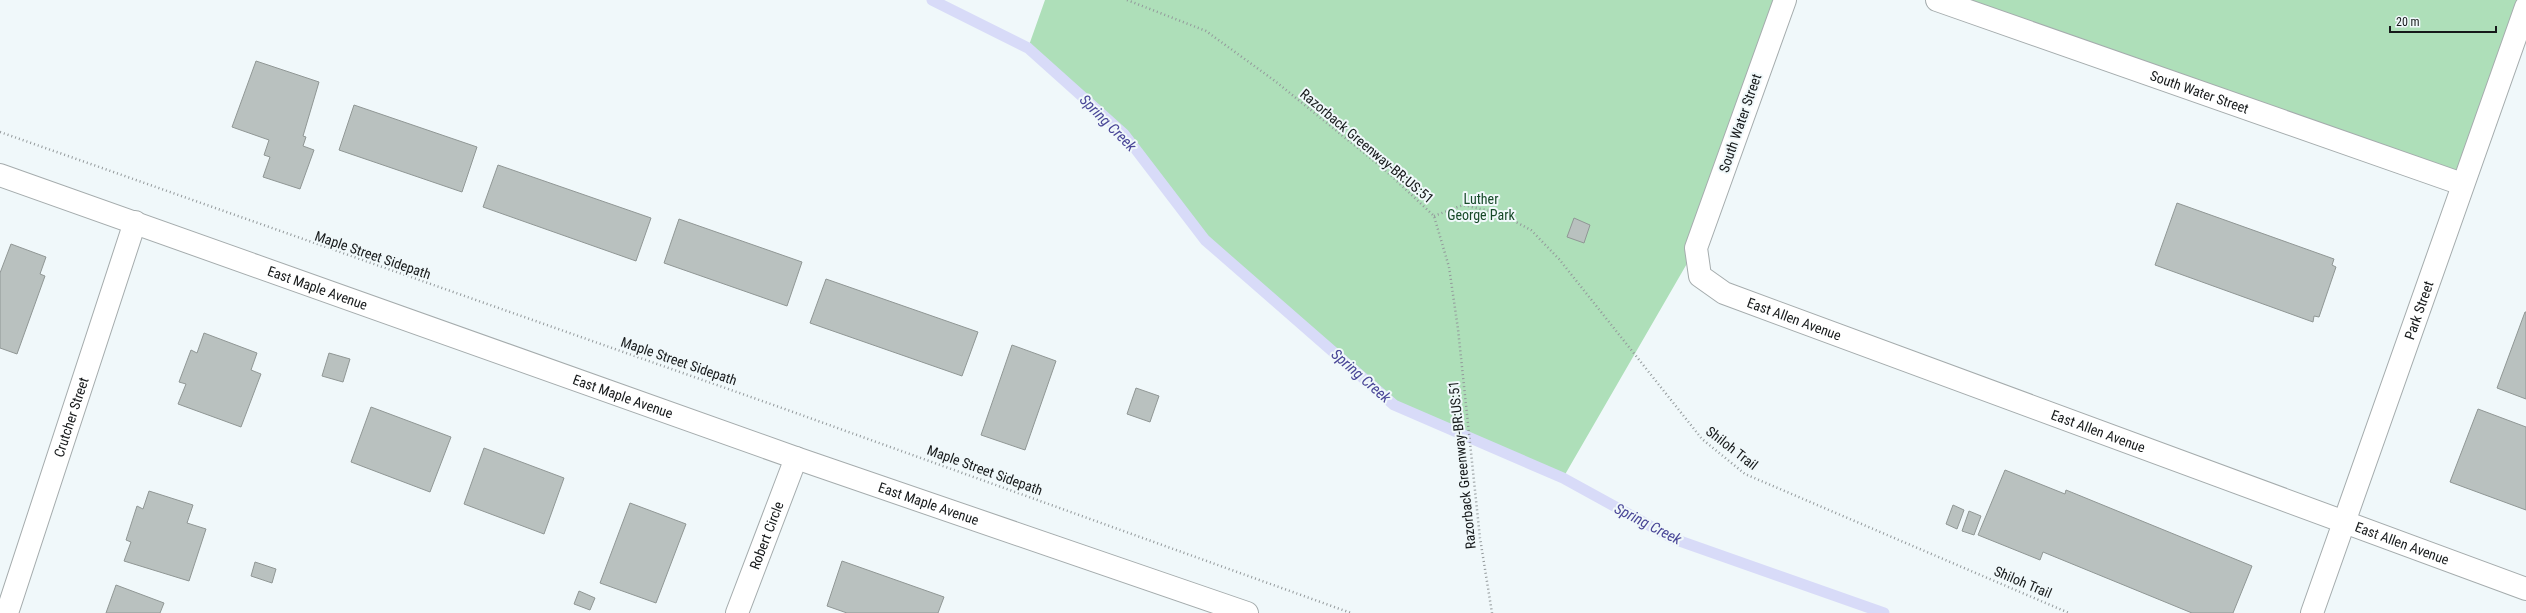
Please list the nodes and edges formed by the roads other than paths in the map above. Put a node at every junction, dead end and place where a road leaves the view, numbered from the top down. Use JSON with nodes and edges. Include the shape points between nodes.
{"nodes":[{"id":1,"x":1785,"y":0,"type":"edge"},
{"id":2,"x":1937,"y":0,"type":"edge"},
{"id":3,"x":2526,"y":7,"type":"edge"},
{"id":4,"x":0,"y":174,"type":"edge"},
{"id":5,"x":2462,"y":184,"type":"junction"},
{"id":6,"x":134,"y":222,"type":"junction"},
{"id":7,"x":1696,"y":248,"type":"joint"},
{"id":8,"x":796,"y":458,"type":"junction"},
{"id":9,"x":2344,"y":521,"type":"junction"},
{"id":10,"x":2526,"y":589,"type":"edge"},
{"id":11,"x":7,"y":613,"type":"edge"},
{"id":12,"x":738,"y":613,"type":"edge"},
{"id":13,"x":1247,"y":613,"type":"edge"},
{"id":14,"x":2312,"y":613,"type":"edge"}],
"edges":[{"from":1,"to":7,"type":"street","name":"South Water Street"},
{"from":2,"to":5,"type":"street","name":"South Water Street"},
{"from":3,"to":5,"type":"street","name":"Park Street"},
{"from":4,"to":6,"type":"street","name":"East Maple Avenue"},
{"from":5,"to":9,"type":"street","name":"Park Street"},
{"from":6,"to":8,"type":"street","name":"East Maple Avenue"},
{"from":6,"to":11,"type":"street","name":"Crutcher Street"},
{"from":7,"to":9,"type":"street","name":"East Allen Avenue","via":[[1700,276],[1724,293]]},
{"from":8,"to":12,"type":"street","name":"Robert Circle"},
{"from":8,"to":13,"type":"street","name":"East Maple Avenue"},
{"from":9,"to":10,"type":"street","name":"East Allen Avenue"},
{"from":9,"to":14,"type":"street","name":"Park Street"}]}
